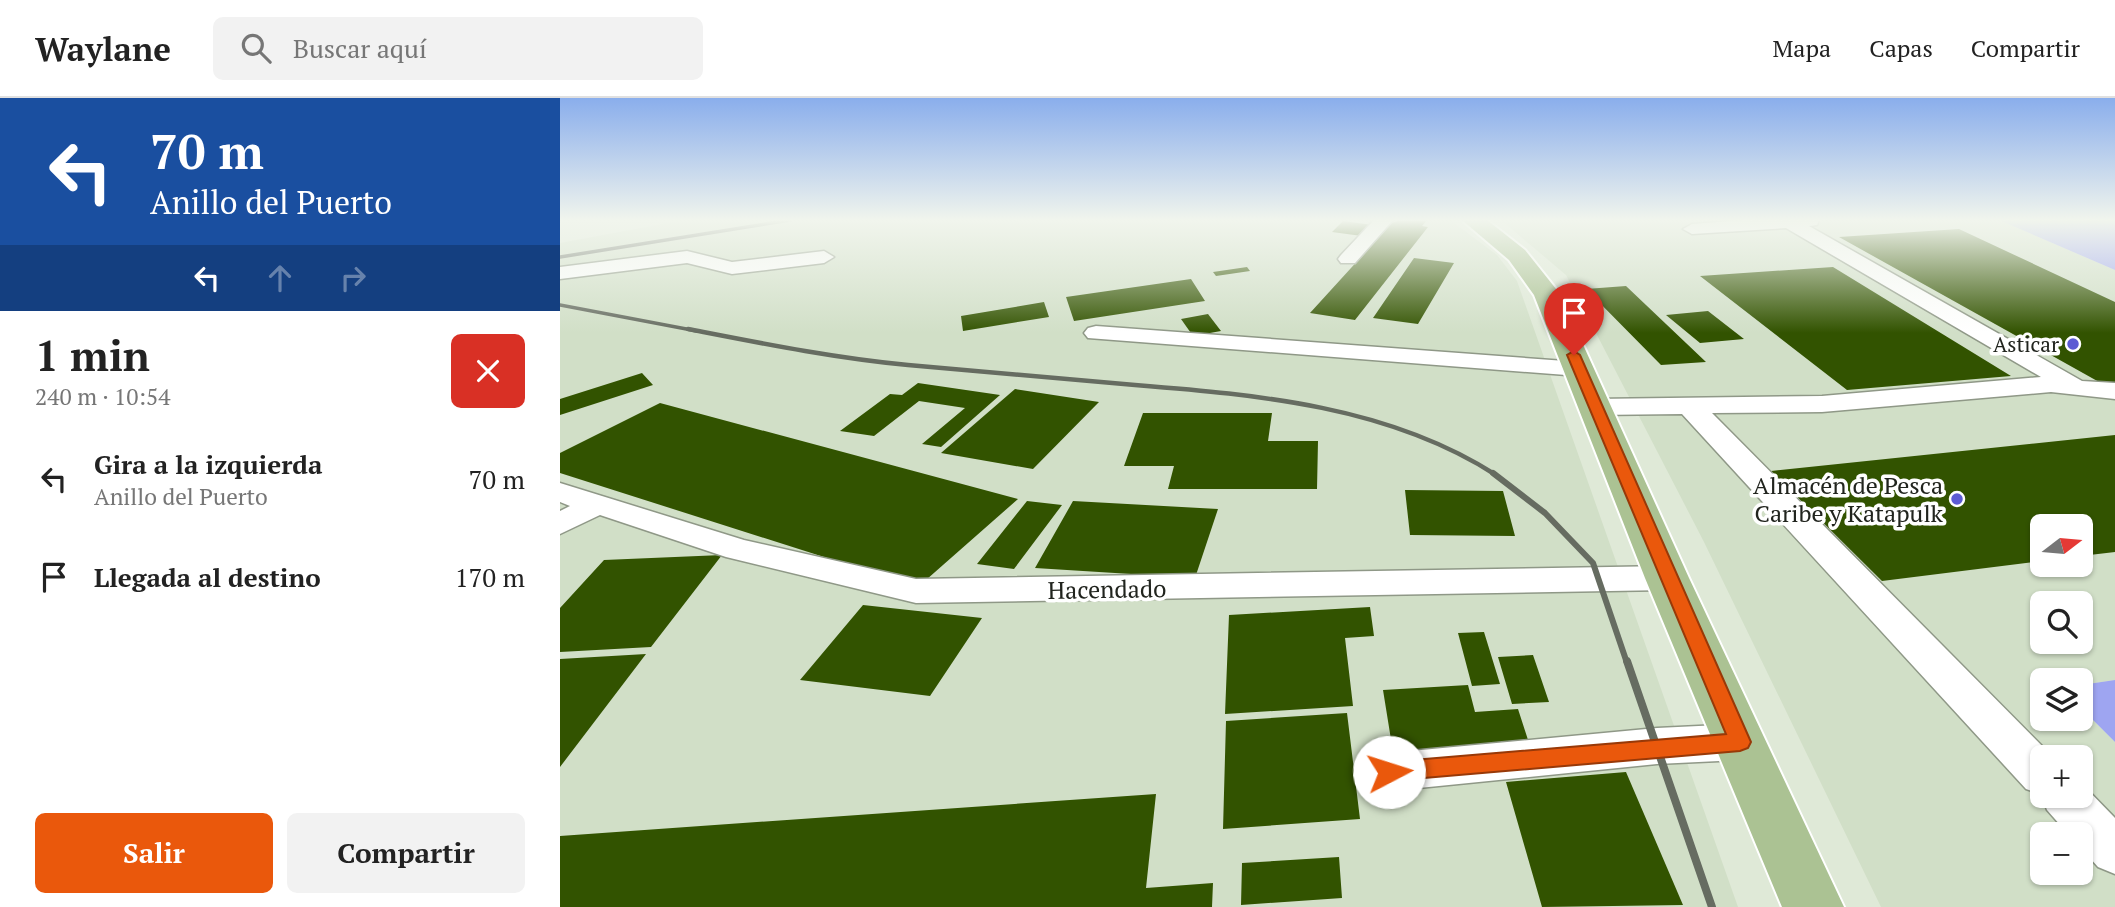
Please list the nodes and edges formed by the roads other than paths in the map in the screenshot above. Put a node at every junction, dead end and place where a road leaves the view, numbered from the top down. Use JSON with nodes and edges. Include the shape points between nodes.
{"nodes":[{"id":1,"x":681,"y":258,"type":"edge"},
{"id":2,"x":690,"y":258,"type":"edge"},
{"id":3,"x":818,"y":258,"type":"edge"},
{"id":4,"x":1519,"y":258,"type":"edge"},
{"id":5,"x":1851,"y":258,"type":"edge"},
{"id":6,"x":560,"y":273,"type":"edge"},
{"id":7,"x":1096,"y":333,"type":"dead end"},
{"id":8,"x":1580,"y":369,"type":"junction"},
{"id":9,"x":2078,"y":388,"type":"junction"},
{"id":10,"x":2115,"y":391,"type":"edge"},
{"id":11,"x":1689,"y":406,"type":"junction"},
{"id":12,"x":1595,"y":407,"type":"junction"},
{"id":13,"x":560,"y":492,"type":"edge"},
{"id":14,"x":598,"y":504,"type":"junction"},
{"id":15,"x":560,"y":524,"type":"edge"},
{"id":16,"x":1667,"y":578,"type":"junction"},
{"id":17,"x":1740,"y":742,"type":"junction"},
{"id":18,"x":2030,"y":762,"type":"edge"},
{"id":19,"x":1389,"y":772,"type":"dead end"},
{"id":20,"x":2074,"y":808,"type":"edge"},
{"id":21,"x":2115,"y":851,"type":"edge"},
{"id":22,"x":1812,"y":907,"type":"edge"}],
"edges":[{"from":1,"to":6,"type":"street"},
{"from":2,"to":3,"type":"street","via":[[732,268]]},
{"from":4,"to":8,"type":"main road","via":[[1538,278]]},
{"from":5,"to":9,"type":"street"},
{"from":7,"to":8,"type":"street"},
{"from":8,"to":12,"type":"main road"},
{"from":9,"to":10,"type":"street"},
{"from":9,"to":11,"type":"street","via":[[2050,384],[1822,404]]},
{"from":11,"to":12,"type":"street"},
{"from":11,"to":18,"type":"street"},
{"from":12,"to":16,"type":"main road"},
{"from":13,"to":14,"type":"street","name":"Hacendado"},
{"from":14,"to":15,"type":"street"},
{"from":14,"to":16,"type":"street","name":"Hacendado","via":[[738,549],[916,591]]},
{"from":16,"to":17,"type":"main road"},
{"from":17,"to":19,"type":"street"},
{"from":17,"to":22,"type":"main road"},
{"from":20,"to":21,"type":"street"}]}
